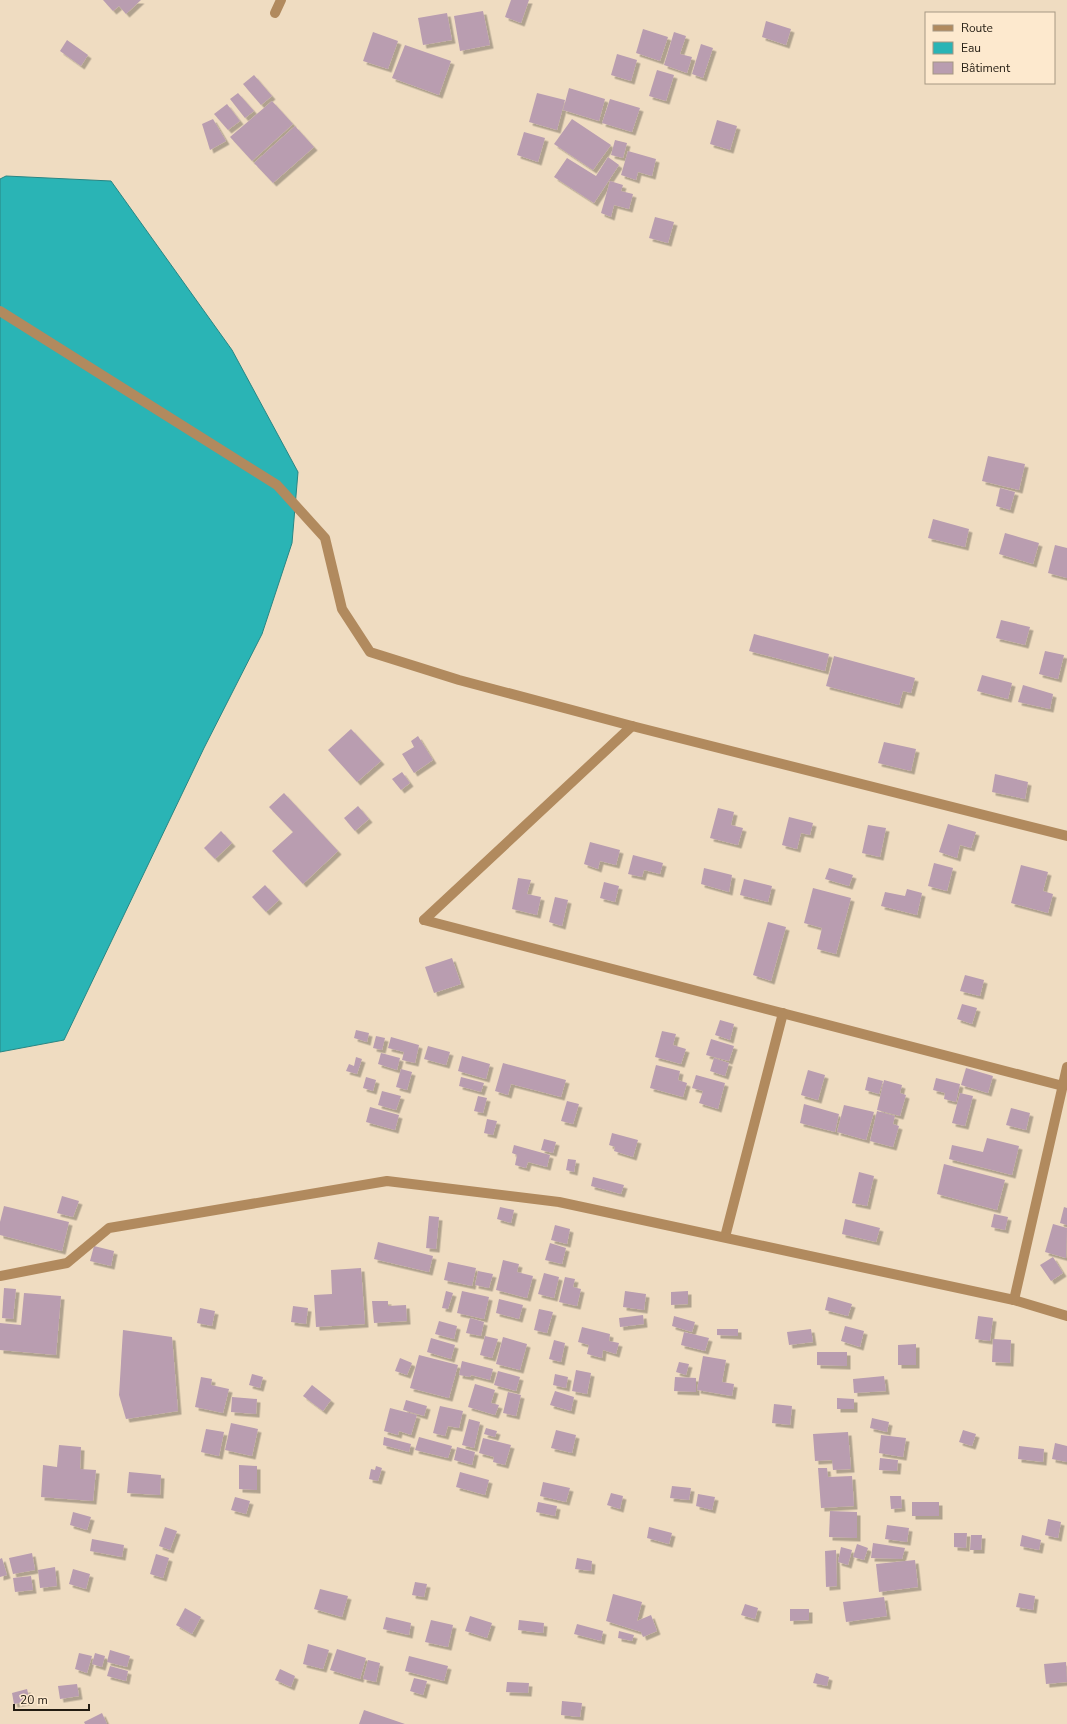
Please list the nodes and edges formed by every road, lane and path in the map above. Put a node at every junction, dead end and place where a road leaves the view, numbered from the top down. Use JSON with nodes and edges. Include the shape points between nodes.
{"nodes":[{"id":1,"x":280,"y":0,"type":"edge"},
{"id":2,"x":275,"y":13,"type":"dead end"},
{"id":3,"x":0,"y":311,"type":"edge"},
{"id":4,"x":632,"y":726,"type":"junction"},
{"id":5,"x":1067,"y":836,"type":"edge"},
{"id":6,"x":783,"y":1013,"type":"junction"},
{"id":7,"x":1067,"y":1067,"type":"edge"},
{"id":8,"x":1063,"y":1086,"type":"junction"},
{"id":9,"x":725,"y":1237,"type":"junction"},
{"id":10,"x":0,"y":1276,"type":"edge"},
{"id":11,"x":1014,"y":1300,"type":"junction"},
{"id":12,"x":1067,"y":1316,"type":"edge"}],
"edges":[{"from":1,"to":2,"type":"street"},
{"from":3,"to":4,"type":"street","via":[[277,485],[325,538],[342,609],[370,652],[459,680]]},
{"from":4,"to":5,"type":"street"},
{"from":4,"to":6,"type":"street","via":[[424,920]]},
{"from":6,"to":8,"type":"street"},
{"from":6,"to":9,"type":"street"},
{"from":7,"to":8,"type":"street"},
{"from":8,"to":11,"type":"street"},
{"from":9,"to":10,"type":"street","via":[[559,1202],[387,1181],[109,1228],[67,1263]]},
{"from":9,"to":11,"type":"street"},
{"from":11,"to":12,"type":"street"}]}
